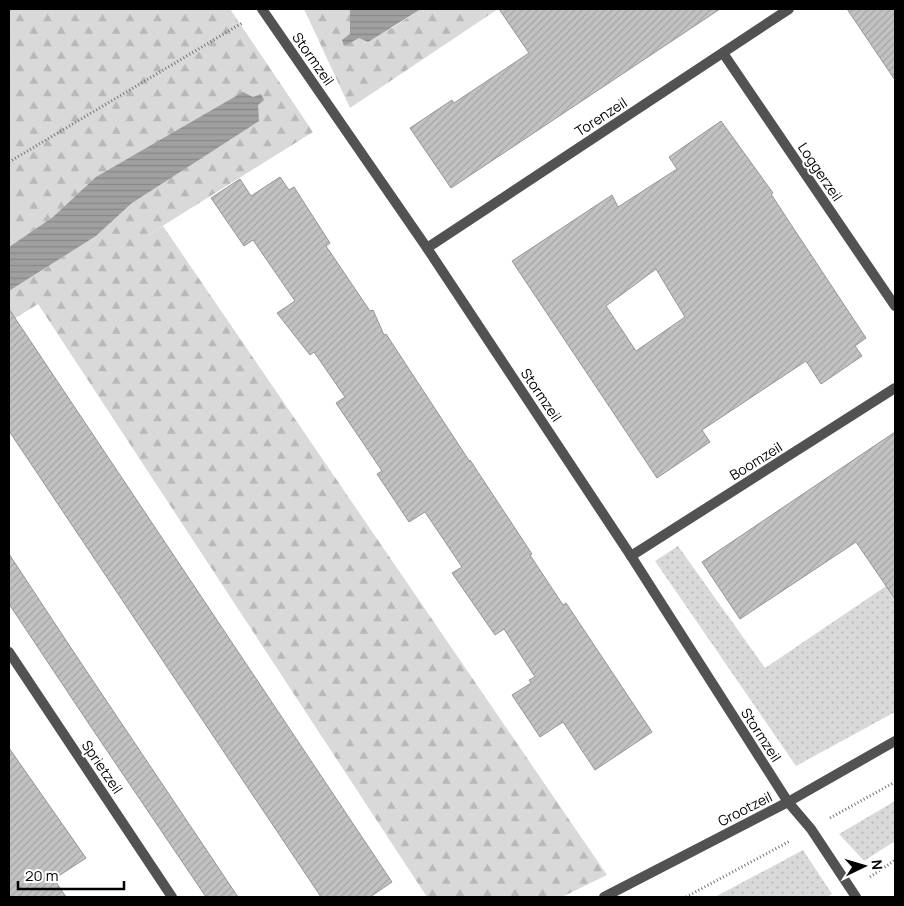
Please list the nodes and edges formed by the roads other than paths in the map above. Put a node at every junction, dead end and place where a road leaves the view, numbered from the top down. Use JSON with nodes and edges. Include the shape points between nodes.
{"nodes":[{"id":1,"x":789,"y":9,"type":"edge"},
{"id":2,"x":262,"y":10,"type":"edge"},
{"id":3,"x":722,"y":53,"type":"junction"},
{"id":4,"x":427,"y":248,"type":"junction"},
{"id":5,"x":895,"y":306,"type":"edge"},
{"id":6,"x":895,"y":388,"type":"edge"},
{"id":7,"x":631,"y":556,"type":"junction"},
{"id":8,"x":9,"y":652,"type":"edge"},
{"id":9,"x":895,"y":741,"type":"edge"},
{"id":10,"x":788,"y":802,"type":"junction"},
{"id":11,"x":172,"y":897,"type":"edge"},
{"id":12,"x":604,"y":897,"type":"edge"},
{"id":13,"x":856,"y":897,"type":"edge"}],
"edges":[{"from":1,"to":3,"type":"street","name":"Torenzeil"},
{"from":2,"to":4,"type":"street","name":"Stormzeil"},
{"from":3,"to":4,"type":"street","name":"Torenzeil"},
{"from":3,"to":5,"type":"street","name":"Loggerzeil"},
{"from":4,"to":7,"type":"street","name":"Stormzeil"},
{"from":6,"to":7,"type":"street","name":"Boomzeil"},
{"from":7,"to":10,"type":"street","name":"Stormzeil"},
{"from":8,"to":11,"type":"street","name":"Sprietzeil"},
{"from":9,"to":10,"type":"street","name":"Grootzeil"},
{"from":10,"to":12,"type":"street","name":"Grootzeil"},
{"from":10,"to":13,"type":"street","name":"Stormzeil","via":[[811,829]]}]}
